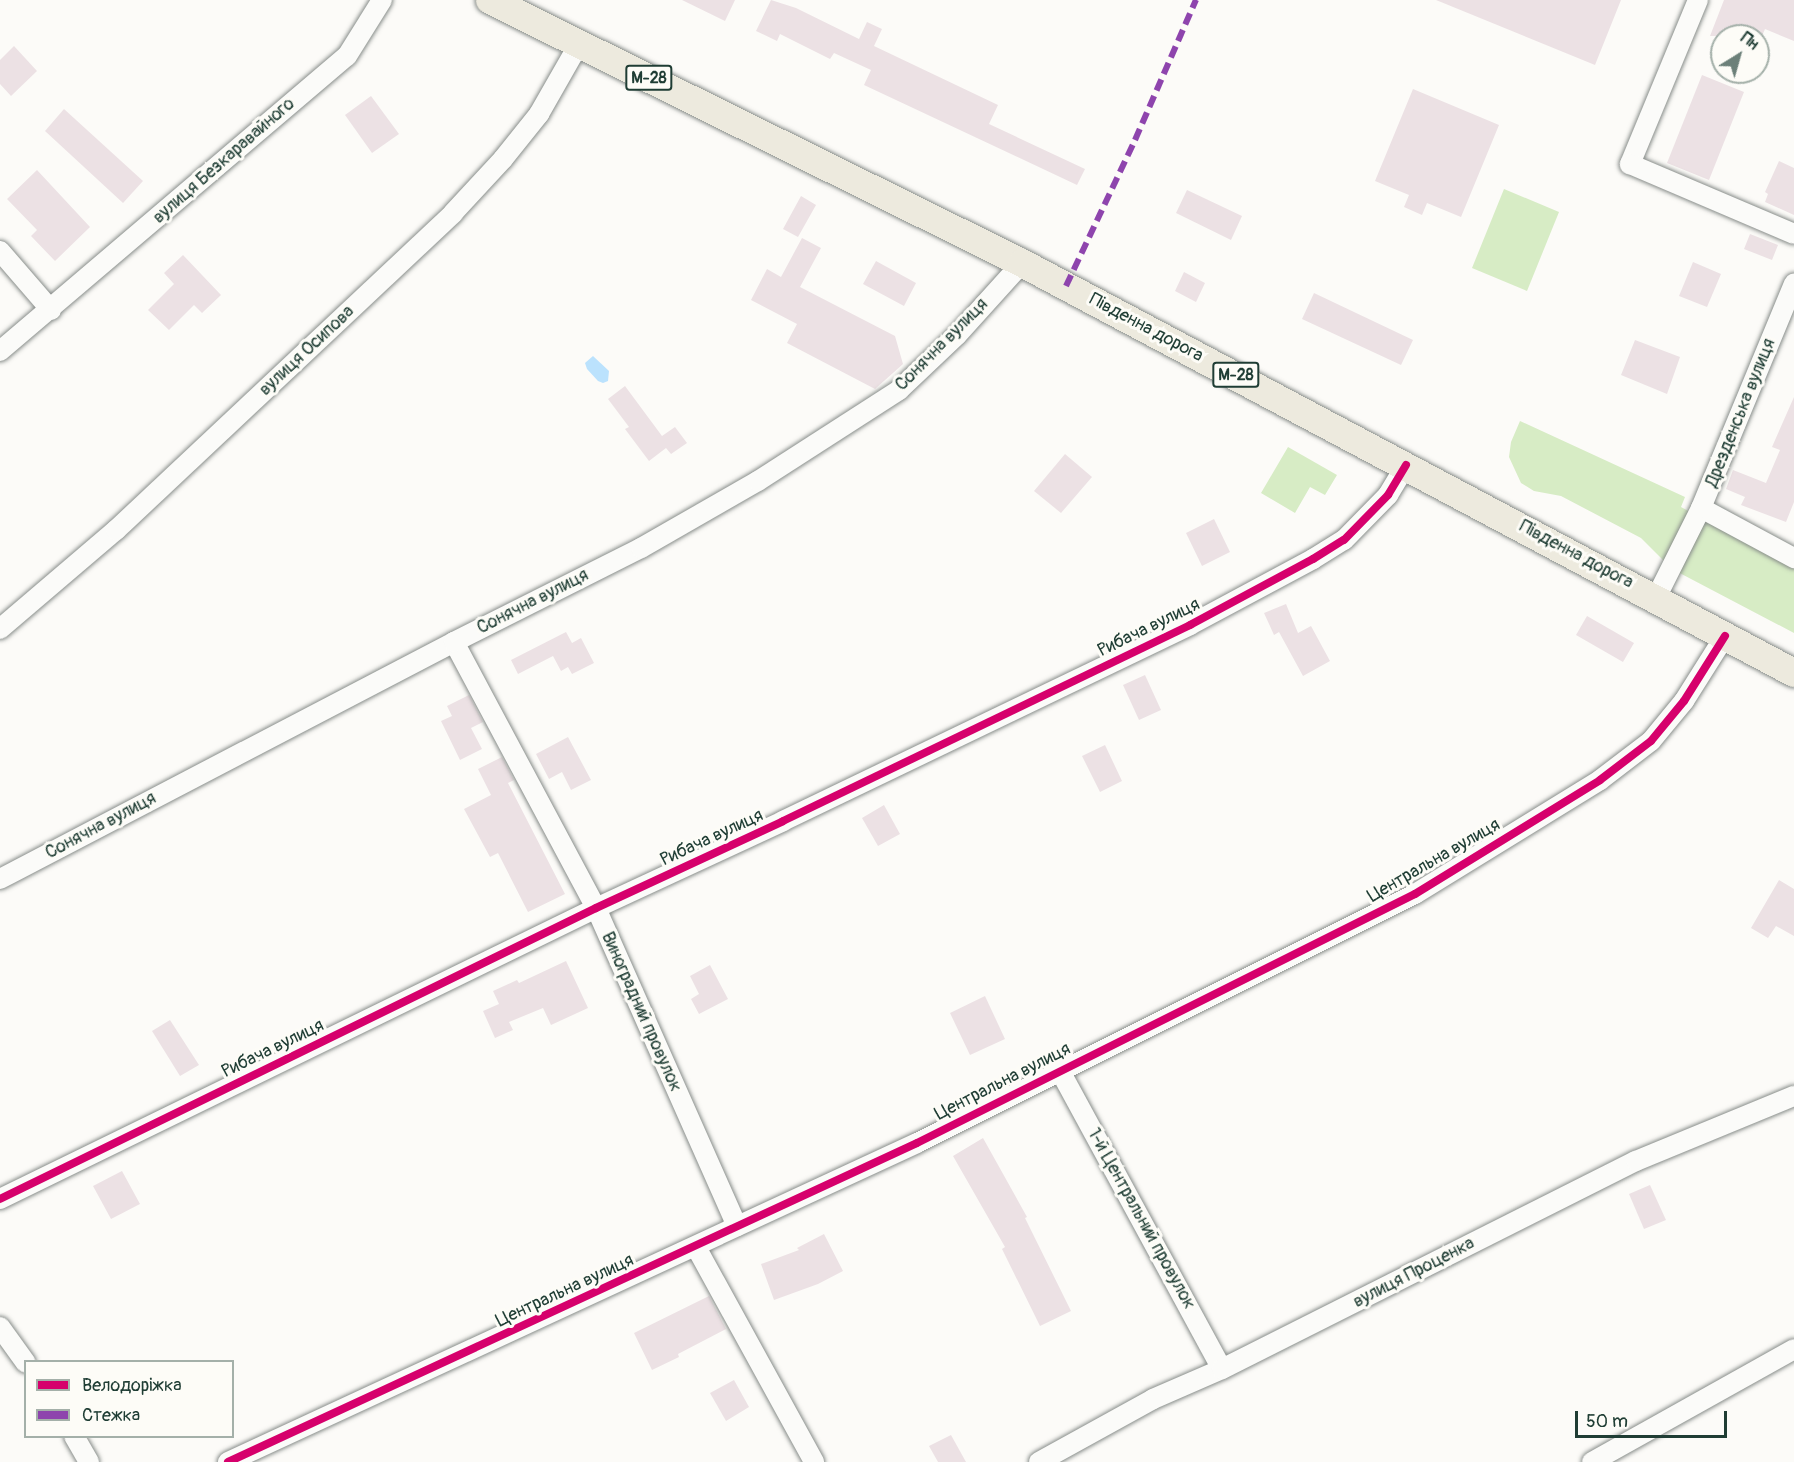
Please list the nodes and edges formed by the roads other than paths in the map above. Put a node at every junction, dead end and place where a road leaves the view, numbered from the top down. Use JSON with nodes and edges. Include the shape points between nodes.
{"nodes":[{"id":1,"x":382,"y":0,"type":"edge"},
{"id":2,"x":490,"y":0,"type":"edge"},
{"id":3,"x":1698,"y":0,"type":"edge"},
{"id":4,"x":579,"y":44,"type":"junction"},
{"id":5,"x":1794,"y":234,"type":"edge"},
{"id":6,"x":0,"y":251,"type":"edge"},
{"id":7,"x":1022,"y":263,"type":"junction"},
{"id":8,"x":1794,"y":284,"type":"edge"},
{"id":9,"x":51,"y":310,"type":"junction"},
{"id":10,"x":0,"y":351,"type":"edge"},
{"id":11,"x":1406,"y":465,"type":"junction"},
{"id":12,"x":1701,"y":508,"type":"junction"},
{"id":13,"x":1794,"y":558,"type":"edge"},
{"id":14,"x":1656,"y":598,"type":"junction"},
{"id":15,"x":0,"y":629,"type":"edge"},
{"id":16,"x":1725,"y":636,"type":"junction"},
{"id":17,"x":454,"y":642,"type":"junction"},
{"id":18,"x":1794,"y":673,"type":"edge"},
{"id":19,"x":0,"y":879,"type":"edge"},
{"id":20,"x":596,"y":908,"type":"junction"},
{"id":21,"x":1059,"y":1069,"type":"junction"},
{"id":22,"x":1794,"y":1096,"type":"edge"},
{"id":23,"x":0,"y":1199,"type":"edge"},
{"id":24,"x":737,"y":1226,"type":"junction"},
{"id":25,"x":696,"y":1247,"type":"junction"},
{"id":26,"x":0,"y":1327,"type":"edge"},
{"id":27,"x":1794,"y":1348,"type":"edge"},
{"id":28,"x":24,"y":1360,"type":"edge"},
{"id":29,"x":1222,"y":1368,"type":"junction"},
{"id":30,"x":75,"y":1438,"type":"edge"},
{"id":31,"x":239,"y":1460,"type":"edge"},
{"id":32,"x":89,"y":1462,"type":"edge"},
{"id":33,"x":814,"y":1462,"type":"edge"},
{"id":34,"x":1039,"y":1462,"type":"edge"},
{"id":35,"x":1592,"y":1462,"type":"edge"}],
"edges":[{"from":1,"to":9,"type":"street","name":"вулиця Безкаравайного","via":[[347,56]]},
{"from":2,"to":4,"type":"highway","name":"Південна дорога","number":"М-28"},
{"from":3,"to":5,"type":"street","via":[[1630,164]]},
{"from":4,"to":7,"type":"highway","name":"Південна дорога","number":"М-28"},
{"from":4,"to":15,"type":"street","name":"вулиця Осипова","via":[[539,114],[453,213],[116,530]]},
{"from":6,"to":9,"type":"street"},
{"from":7,"to":11,"type":"highway","name":"Південна дорога","number":"М-28"},
{"from":7,"to":17,"type":"street","name":"Сонячна вулиця","via":[[957,335],[900,390],[641,548]]},
{"from":8,"to":12,"type":"street","name":"Дрезденська вулиця"},
{"from":9,"to":10,"type":"street","name":"вулиця Безкаравайного"},
{"from":11,"to":14,"type":"highway","name":"Південна дорога","number":"М-28"},
{"from":11,"to":20,"type":"street","name":"Рибача вулиця","via":[[1388,495],[1367,518],[1344,540],[1313,559],[1190,625]]},
{"from":12,"to":13,"type":"street"},
{"from":12,"to":14,"type":"street","name":"Дрезденська вулиця"},
{"from":14,"to":16,"type":"highway","name":"Південна дорога","number":"М-28"},
{"from":16,"to":18,"type":"highway","name":"Південна дорога","number":"М-28"},
{"from":16,"to":21,"type":"street","name":"Центральна вулиця","via":[[1684,701],[1651,741],[1600,780],[1415,894]]},
{"from":17,"to":19,"type":"street","name":"Сонячна вулиця"},
{"from":17,"to":20,"type":"street","name":"Виноградний провулок"},
{"from":20,"to":23,"type":"street","name":"Рибача вулиця"},
{"from":20,"to":24,"type":"street","name":"Виноградний провулок"},
{"from":21,"to":24,"type":"street","name":"Центральна вулиця","via":[[917,1143]]},
{"from":21,"to":29,"type":"street","name":"1-й Центральний провулок"},
{"from":22,"to":29,"type":"street","name":"вулиця Проценка","via":[[1635,1161]]},
{"from":24,"to":25,"type":"street","name":"Центральна вулиця"},
{"from":25,"to":31,"type":"street","name":"Центральна вулиця"},
{"from":25,"to":33,"type":"street"},
{"from":26,"to":28,"type":"street"},
{"from":27,"to":35,"type":"street"},
{"from":29,"to":34,"type":"street","name":"вулиця Проценка","via":[[1153,1399]]},
{"from":30,"to":32,"type":"street"}]}
